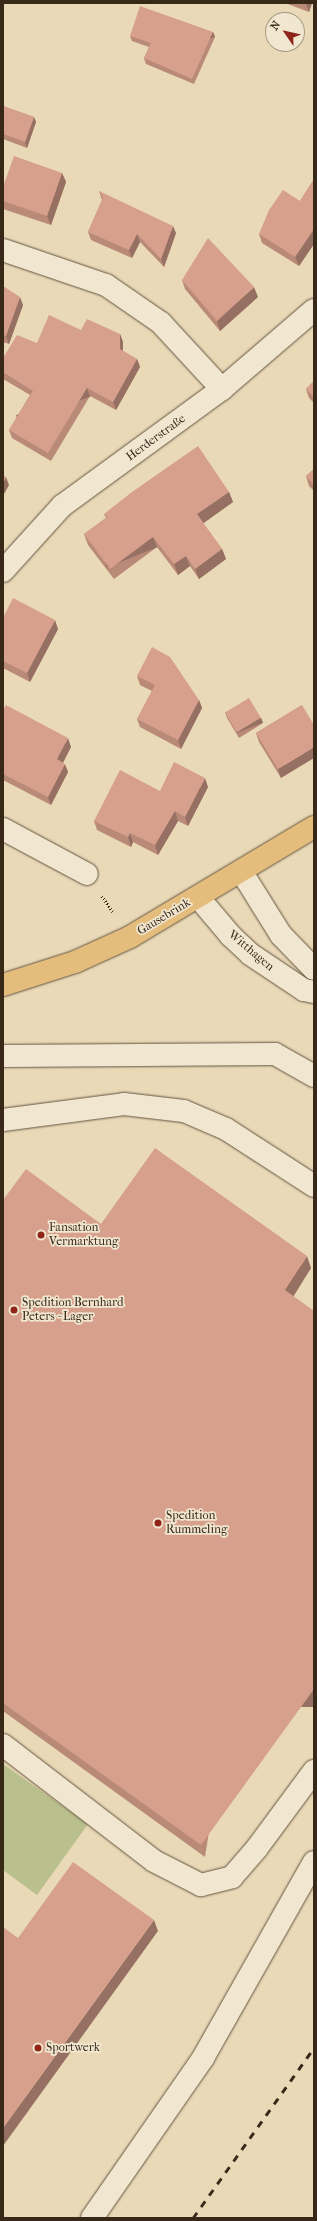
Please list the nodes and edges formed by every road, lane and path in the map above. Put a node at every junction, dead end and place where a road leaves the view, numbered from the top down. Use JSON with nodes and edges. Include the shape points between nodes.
{"nodes":[{"id":1,"x":3,"y":250,"type":"edge"},
{"id":2,"x":314,"y":310,"type":"edge"},
{"id":3,"x":222,"y":389,"type":"junction"},
{"id":4,"x":3,"y":571,"type":"edge"},
{"id":5,"x":314,"y":827,"type":"edge"},
{"id":6,"x":3,"y":829,"type":"edge"},
{"id":7,"x":241,"y":871,"type":"junction"},
{"id":8,"x":87,"y":874,"type":"joint"},
{"id":9,"x":198,"y":897,"type":"junction"},
{"id":10,"x":130,"y":937,"type":"junction"},
{"id":11,"x":314,"y":969,"type":"edge"},
{"id":12,"x":3,"y":985,"type":"edge"},
{"id":13,"x":314,"y":992,"type":"edge"},
{"id":14,"x":3,"y":1056,"type":"edge"},
{"id":15,"x":314,"y":1076,"type":"edge"},
{"id":16,"x":3,"y":1120,"type":"edge"},
{"id":17,"x":314,"y":1186,"type":"edge"},
{"id":18,"x":3,"y":1745,"type":"edge"},
{"id":19,"x":314,"y":1771,"type":"edge"},
{"id":20,"x":314,"y":1862,"type":"edge"},
{"id":21,"x":92,"y":2218,"type":"edge"}],
"edges":[{"from":1,"to":3,"type":"street","via":[[106,285],[161,323]]},
{"from":2,"to":3,"type":"street","name":"Herderstraße"},
{"from":3,"to":4,"type":"street","name":"Herderstraße","via":[[62,506]]},
{"from":5,"to":7,"type":"main road","name":"Gausebrink"},
{"from":6,"to":8,"type":"street"},
{"from":7,"to":9,"type":"main road","name":"Gausebrink"},
{"from":7,"to":11,"type":"street","via":[[282,935]]},
{"from":8,"to":10,"type":"path"},
{"from":9,"to":10,"type":"main road","name":"Gausebrink"},
{"from":9,"to":13,"type":"street","name":"Witthagen","via":[[250,954],[304,990]]},
{"from":10,"to":12,"type":"main road","name":"Gausebrink","via":[[75,962]]},
{"from":14,"to":15,"type":"street","via":[[275,1054]]},
{"from":16,"to":17,"type":"street","via":[[124,1104],[184,1111],[226,1129]]},
{"from":18,"to":19,"type":"street","via":[[154,1861],[201,1885],[232,1877],[257,1848]]},
{"from":20,"to":21,"type":"street","via":[[204,2058]]}]}
